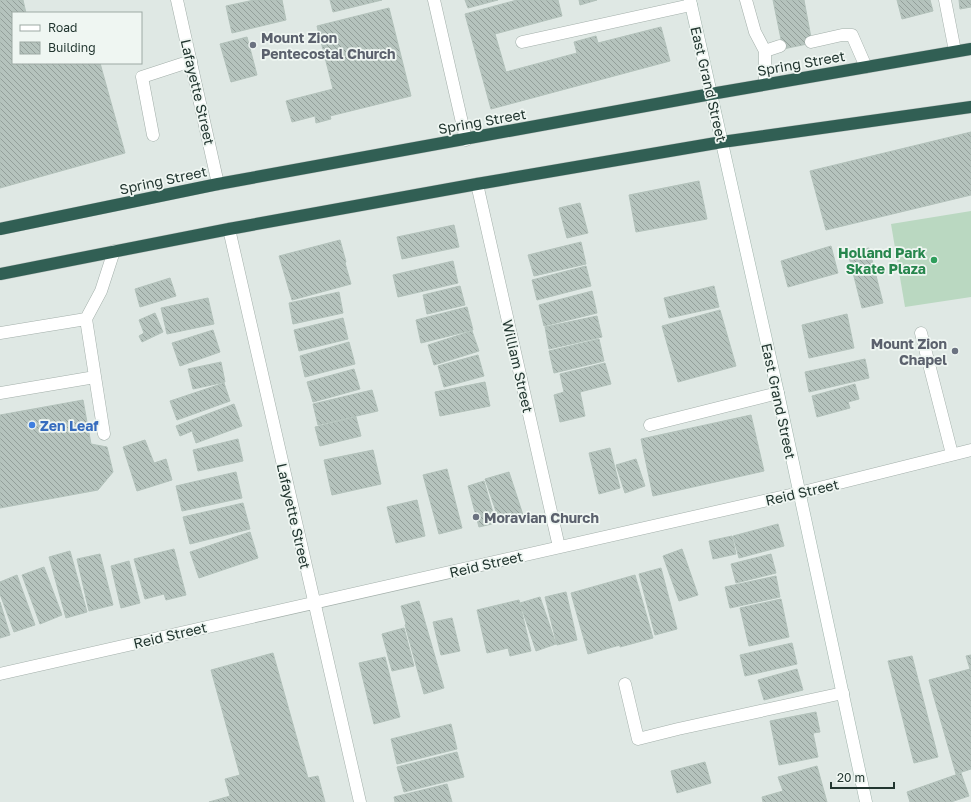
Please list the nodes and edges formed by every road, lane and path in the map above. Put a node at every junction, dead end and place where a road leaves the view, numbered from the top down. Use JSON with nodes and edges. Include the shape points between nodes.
{"nodes":[{"id":1,"x":177,"y":0,"type":"edge"},
{"id":2,"x":434,"y":0,"type":"edge"},
{"id":3,"x":746,"y":0,"type":"edge"},
{"id":4,"x":945,"y":0,"type":"edge"},
{"id":5,"x":691,"y":2,"type":"edge"},
{"id":6,"x":522,"y":42,"type":"dead end"},
{"id":7,"x":811,"y":42,"type":"dead end"},
{"id":8,"x":780,"y":46,"type":"dead end"},
{"id":9,"x":971,"y":49,"type":"edge"},
{"id":10,"x":764,"y":51,"type":"junction"},
{"id":11,"x":956,"y":52,"type":"junction"},
{"id":12,"x":191,"y":61,"type":"junction"},
{"id":13,"x":866,"y":67,"type":"junction"},
{"id":14,"x":765,"y":84,"type":"junction"},
{"id":15,"x":711,"y":94,"type":"junction"},
{"id":16,"x":971,"y":107,"type":"edge"},
{"id":17,"x":153,"y":135,"type":"dead end"},
{"id":18,"x":466,"y":140,"type":"junction"},
{"id":19,"x":722,"y":142,"type":"junction"},
{"id":20,"x":218,"y":184,"type":"junction"},
{"id":21,"x":478,"y":184,"type":"junction"},
{"id":22,"x":0,"y":229,"type":"edge"},
{"id":23,"x":229,"y":229,"type":"junction"},
{"id":24,"x":114,"y":251,"type":"junction"},
{"id":25,"x":0,"y":274,"type":"edge"},
{"id":26,"x":86,"y":319,"type":"junction"},
{"id":27,"x":0,"y":332,"type":"edge"},
{"id":28,"x":921,"y":332,"type":"dead end"},
{"id":29,"x":95,"y":377,"type":"junction"},
{"id":30,"x":0,"y":393,"type":"edge"},
{"id":31,"x":778,"y":393,"type":"junction"},
{"id":32,"x":650,"y":425,"type":"dead end"},
{"id":33,"x":104,"y":434,"type":"dead end"},
{"id":34,"x":971,"y":450,"type":"edge"},
{"id":35,"x":952,"y":454,"type":"junction"},
{"id":36,"x":799,"y":493,"type":"junction"},
{"id":37,"x":559,"y":547,"type":"junction"},
{"id":38,"x":314,"y":602,"type":"junction"},
{"id":39,"x":0,"y":674,"type":"edge"},
{"id":40,"x":625,"y":684,"type":"dead end"},
{"id":41,"x":843,"y":693,"type":"junction"},
{"id":42,"x":360,"y":802,"type":"edge"},
{"id":43,"x":866,"y":802,"type":"edge"}],
"edges":[{"from":1,"to":12,"type":"street","name":"Lafayette Street"},
{"from":2,"to":18,"type":"street"},
{"from":3,"to":10,"type":"street"},
{"from":4,"to":11,"type":"street"},
{"from":5,"to":6,"type":"street"},
{"from":5,"to":15,"type":"street","name":"East Grand Street"},
{"from":7,"to":13,"type":"street","via":[[852,35]]},
{"from":8,"to":10,"type":"street"},
{"from":9,"to":11,"type":"highway","name":"Spring Street"},
{"from":10,"to":14,"type":"street"},
{"from":11,"to":13,"type":"highway","name":"Spring Street"},
{"from":12,"to":17,"type":"street","via":[[142,76]]},
{"from":12,"to":20,"type":"street","name":"Lafayette Street"},
{"from":13,"to":14,"type":"highway","name":"Spring Street"},
{"from":14,"to":15,"type":"highway","name":"Spring Street"},
{"from":15,"to":18,"type":"highway","name":"Spring Street"},
{"from":15,"to":19,"type":"street","name":"East Grand Street"},
{"from":16,"to":19,"type":"highway"},
{"from":18,"to":20,"type":"highway","name":"Spring Street"},
{"from":19,"to":21,"type":"highway"},
{"from":19,"to":31,"type":"street","name":"East Grand Street"},
{"from":20,"to":22,"type":"highway","name":"Spring Street"},
{"from":21,"to":23,"type":"highway"},
{"from":21,"to":37,"type":"street","name":"William Street"},
{"from":23,"to":24,"type":"highway"},
{"from":23,"to":38,"type":"street","name":"Lafayette Street"},
{"from":24,"to":25,"type":"highway"},
{"from":24,"to":26,"type":"street","via":[[101,291]]},
{"from":26,"to":27,"type":"street"},
{"from":26,"to":29,"type":"street"},
{"from":28,"to":35,"type":"street"},
{"from":29,"to":30,"type":"street"},
{"from":29,"to":33,"type":"street"},
{"from":31,"to":32,"type":"street"},
{"from":31,"to":36,"type":"street","name":"East Grand Street"},
{"from":34,"to":35,"type":"street","name":"Reid Street"},
{"from":35,"to":36,"type":"street","name":"Reid Street"},
{"from":36,"to":37,"type":"street","name":"Reid Street"},
{"from":36,"to":41,"type":"street","name":"East Grand Street"},
{"from":37,"to":38,"type":"street","name":"Reid Street"},
{"from":38,"to":39,"type":"street","name":"Reid Street"},
{"from":38,"to":42,"type":"street","name":"Lafayette Street"},
{"from":40,"to":41,"type":"street","via":[[638,739]]},
{"from":41,"to":43,"type":"street","name":"East Grand Street"}]}
